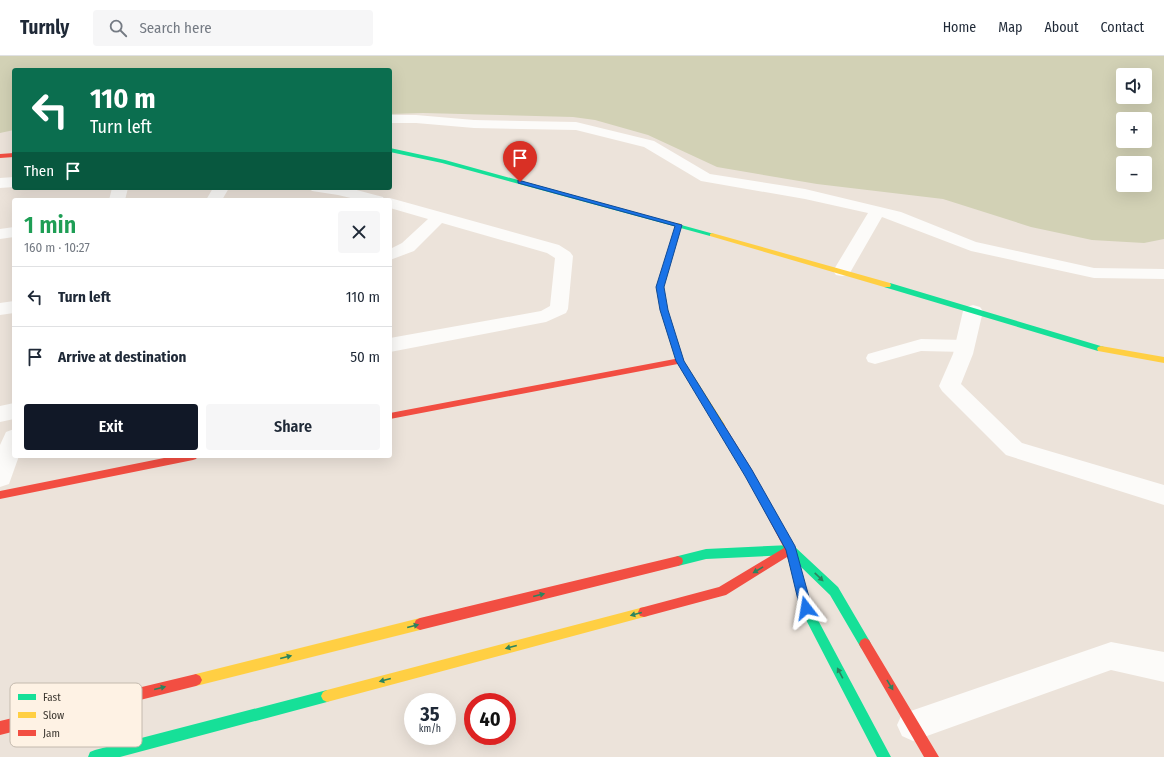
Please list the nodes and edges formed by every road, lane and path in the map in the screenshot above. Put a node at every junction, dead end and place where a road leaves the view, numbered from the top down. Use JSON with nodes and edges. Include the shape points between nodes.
{"nodes":[{"id":1,"x":392,"y":119,"type":"edge"},
{"id":2,"x":392,"y":150,"type":"edge"},
{"id":3,"x":12,"y":155,"type":"edge"},
{"id":4,"x":0,"y":156,"type":"edge"},
{"id":5,"x":12,"y":182,"type":"edge"},
{"id":6,"x":0,"y":183,"type":"edge"},
{"id":7,"x":339,"y":190,"type":"edge"},
{"id":8,"x":369,"y":198,"type":"edge"},
{"id":9,"x":392,"y":204,"type":"edge"},
{"id":10,"x":878,"y":211,"type":"junction"},
{"id":11,"x":440,"y":216,"type":"junction"},
{"id":12,"x":679,"y":225,"type":"junction"},
{"id":13,"x":12,"y":232,"type":"edge"},
{"id":14,"x":0,"y":234,"type":"edge"},
{"id":15,"x":392,"y":253,"type":"edge"},
{"id":16,"x":842,"y":270,"type":"junction"},
{"id":17,"x":1164,"y":274,"type":"edge"},
{"id":18,"x":12,"y":307,"type":"edge"},
{"id":19,"x":0,"y":309,"type":"edge"},
{"id":20,"x":973,"y":311,"type":"junction"},
{"id":21,"x":392,"y":345,"type":"edge"},
{"id":22,"x":965,"y":346,"type":"junction"},
{"id":23,"x":875,"y":358,"type":"dead end"},
{"id":24,"x":1164,"y":360,"type":"edge"},
{"id":25,"x":680,"y":361,"type":"junction"},
{"id":26,"x":12,"y":411,"type":"edge"},
{"id":27,"x":0,"y":414,"type":"edge"},
{"id":28,"x":392,"y":416,"type":"edge"},
{"id":29,"x":12,"y":444,"type":"edge"},
{"id":30,"x":183,"y":458,"type":"edge"},
{"id":31,"x":0,"y":477,"type":"edge"},
{"id":32,"x":0,"y":495,"type":"edge"},
{"id":33,"x":1164,"y":496,"type":"edge"},
{"id":34,"x":791,"y":550,"type":"junction"},
{"id":35,"x":1164,"y":667,"type":"edge"},
{"id":36,"x":142,"y":693,"type":"edge"},
{"id":37,"x":913,"y":725,"type":"junction"},
{"id":38,"x":10,"y":726,"type":"edge"},
{"id":39,"x":0,"y":728,"type":"edge"},
{"id":40,"x":142,"y":745,"type":"edge"},
{"id":41,"x":133,"y":747,"type":"edge"},
{"id":42,"x":95,"y":757,"type":"edge"},
{"id":43,"x":884,"y":757,"type":"edge"},
{"id":44,"x":932,"y":757,"type":"edge"}],
"edges":[{"from":1,"to":10,"type":"street","via":[[576,126],[650,144],[706,178],[805,194]]},
{"from":2,"to":12,"type":"street","via":[[443,161]]},
{"from":3,"to":4,"type":"street"},
{"from":5,"to":6,"type":"street"},
{"from":7,"to":8,"type":"street"},
{"from":9,"to":11,"type":"street"},
{"from":10,"to":16,"type":"street"},
{"from":10,"to":17,"type":"street","via":[[895,215],[972,246],[1055,265],[1094,273]]},
{"from":11,"to":15,"type":"street","via":[[408,247]]},
{"from":11,"to":21,"type":"street","via":[[553,249],[564,256],[559,308],[546,316]]},
{"from":12,"to":16,"type":"street"},
{"from":12,"to":25,"type":"street","via":[[660,287],[664,310]]},
{"from":13,"to":14,"type":"street"},
{"from":16,"to":20,"type":"street"},
{"from":18,"to":19,"type":"street"},
{"from":20,"to":22,"type":"street"},
{"from":20,"to":24,"type":"street","via":[[1104,350]]},
{"from":22,"to":23,"type":"lane","via":[[921,345]]},
{"from":22,"to":33,"type":"street","via":[[950,386],[1014,449]]},
{"from":25,"to":28,"type":"street"},
{"from":25,"to":34,"type":"street","via":[[749,473]]},
{"from":26,"to":27,"type":"street"},
{"from":29,"to":31,"type":"street"},
{"from":30,"to":32,"type":"street"},
{"from":36,"to":34,"type":"street","one_way":true,"via":[[706,554]]},
{"from":34,"to":37,"type":"street","one_way":true,"via":[[834,591]]},
{"from":34,"to":40,"type":"street","one_way":true,"via":[[722,591]]},
{"from":43,"to":34,"type":"street","one_way":true,"via":[[806,608]]},
{"from":35,"to":37,"type":"street","via":[[1111,656]]},
{"from":37,"to":44,"type":"street"},
{"from":39,"to":38,"type":"street","one_way":true},
{"from":41,"to":42,"type":"street","one_way":true}]}
